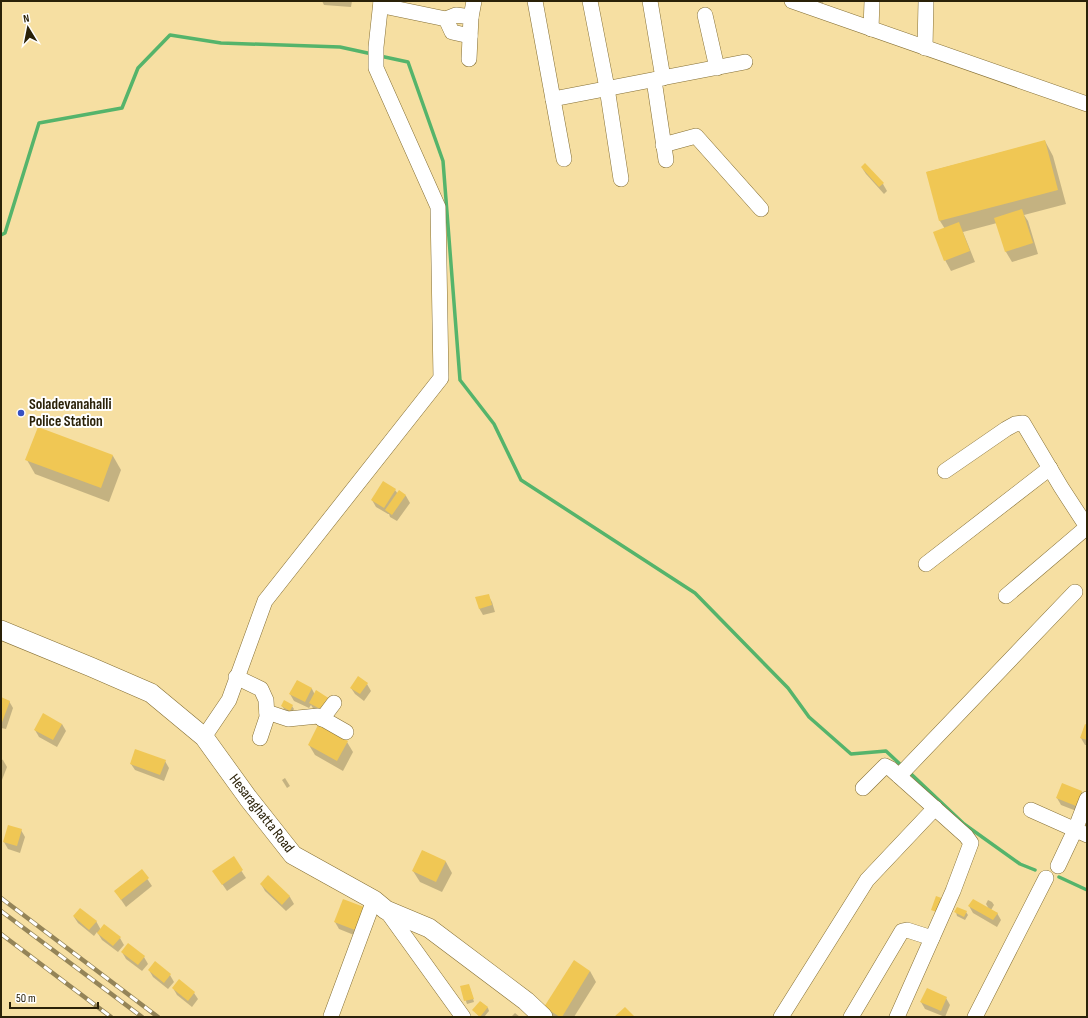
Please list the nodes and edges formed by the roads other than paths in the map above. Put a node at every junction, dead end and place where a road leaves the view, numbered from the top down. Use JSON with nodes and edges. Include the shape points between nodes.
{"nodes":[{"id":1,"x":474,"y":1,"type":"edge"},
{"id":2,"x":535,"y":1,"type":"edge"},
{"id":3,"x":590,"y":1,"type":"edge"},
{"id":4,"x":650,"y":1,"type":"edge"},
{"id":5,"x":792,"y":1,"type":"edge"},
{"id":6,"x":872,"y":1,"type":"edge"},
{"id":7,"x":926,"y":1,"type":"edge"},
{"id":8,"x":381,"y":2,"type":"edge"},
{"id":9,"x":705,"y":15,"type":"dead end"},
{"id":10,"x":472,"y":17,"type":"junction"},
{"id":11,"x":446,"y":19,"type":"junction"},
{"id":12,"x":871,"y":29,"type":"junction"},
{"id":13,"x":470,"y":36,"type":"junction"},
{"id":14,"x":925,"y":48,"type":"junction"},
{"id":15,"x":468,"y":59,"type":"dead end"},
{"id":16,"x":745,"y":62,"type":"dead end"},
{"id":17,"x":717,"y":68,"type":"junction"},
{"id":18,"x":658,"y":79,"type":"junction"},
{"id":19,"x":607,"y":88,"type":"junction"},
{"id":20,"x":553,"y":99,"type":"junction"},
{"id":21,"x":1087,"y":104,"type":"edge"},
{"id":22,"x":663,"y":145,"type":"junction"},
{"id":23,"x":564,"y":159,"type":"dead end"},
{"id":24,"x":666,"y":160,"type":"dead end"},
{"id":25,"x":621,"y":179,"type":"dead end"},
{"id":26,"x":762,"y":209,"type":"dead end"},
{"id":27,"x":1050,"y":468,"type":"junction"},
{"id":28,"x":944,"y":471,"type":"dead end"},
{"id":29,"x":926,"y":564,"type":"dead end"},
{"id":30,"x":1075,"y":592,"type":"dead end"},
{"id":31,"x":1006,"y":596,"type":"dead end"},
{"id":32,"x":1,"y":630,"type":"edge"},
{"id":33,"x":237,"y":677,"type":"junction"},
{"id":34,"x":334,"y":703,"type":"dead end"},
{"id":35,"x":267,"y":712,"type":"junction"},
{"id":36,"x":322,"y":719,"type":"junction"},
{"id":37,"x":346,"y":732,"type":"dead end"},
{"id":38,"x":204,"y":737,"type":"junction"},
{"id":39,"x":260,"y":738,"type":"dead end"},
{"id":40,"x":899,"y":776,"type":"junction"},
{"id":41,"x":863,"y":788,"type":"dead end"},
{"id":42,"x":1087,"y":799,"type":"edge"},
{"id":43,"x":935,"y":808,"type":"junction"},
{"id":44,"x":1032,"y":810,"type":"dead end"},
{"id":45,"x":1081,"y":832,"type":"edge"},
{"id":46,"x":1058,"y":866,"type":"dead end"},
{"id":47,"x":1046,"y":878,"type":"dead end"},
{"id":48,"x":380,"y":905,"type":"junction"},
{"id":49,"x":932,"y":938,"type":"junction"},
{"id":50,"x":330,"y":1016,"type":"dead end"},
{"id":51,"x":463,"y":1017,"type":"edge"},
{"id":52,"x":543,"y":1017,"type":"edge"},
{"id":53,"x":781,"y":1017,"type":"edge"},
{"id":54,"x":851,"y":1017,"type":"edge"},
{"id":55,"x":897,"y":1017,"type":"edge"},
{"id":56,"x":975,"y":1017,"type":"edge"}],
"edges":[{"from":1,"to":10,"type":"street"},
{"from":2,"to":20,"type":"street"},
{"from":3,"to":19,"type":"street"},
{"from":4,"to":18,"type":"street"},
{"from":5,"to":12,"type":"street"},
{"from":6,"to":12,"type":"street"},
{"from":7,"to":14,"type":"street"},
{"from":8,"to":11,"type":"street","via":[[388,7]]},
{"from":8,"to":33,"type":"street","via":[[376,68],[438,207],[441,378],[265,601]]},
{"from":9,"to":17,"type":"street"},
{"from":10,"to":11,"type":"street","via":[[456,15]]},
{"from":10,"to":13,"type":"street"},
{"from":11,"to":13,"type":"street","via":[[452,32]]},
{"from":12,"to":14,"type":"street"},
{"from":13,"to":15,"type":"street"},
{"from":14,"to":21,"type":"street"},
{"from":16,"to":17,"type":"street"},
{"from":17,"to":18,"type":"street"},
{"from":18,"to":19,"type":"street"},
{"from":18,"to":22,"type":"street"},
{"from":19,"to":20,"type":"street"},
{"from":19,"to":25,"type":"street"},
{"from":20,"to":23,"type":"street"},
{"from":22,"to":24,"type":"street"},
{"from":22,"to":26,"type":"street","via":[[696,136]]},
{"from":27,"to":28,"type":"street","via":[[1023,423],[1006,429]]},
{"from":27,"to":29,"type":"street"},
{"from":27,"to":31,"type":"street","via":[[1087,527]]},
{"from":30,"to":40,"type":"street"},
{"from":32,"to":38,"type":"main road","name":"Hesaraghatta Road","via":[[151,693]]},
{"from":33,"to":35,"type":"street","via":[[261,689],[266,700]]},
{"from":33,"to":38,"type":"street","via":[[229,700]]},
{"from":34,"to":36,"type":"street"},
{"from":35,"to":36,"type":"street","via":[[288,719],[318,716]]},
{"from":35,"to":39,"type":"street"},
{"from":36,"to":37,"type":"street"},
{"from":38,"to":48,"type":"main road","name":"Hesaraghatta Road","via":[[293,854]]},
{"from":40,"to":41,"type":"street","via":[[885,766]]},
{"from":40,"to":43,"type":"street"},
{"from":42,"to":45,"type":"street"},
{"from":43,"to":49,"type":"street","via":[[971,843]]},
{"from":43,"to":53,"type":"street","via":[[867,880]]},
{"from":44,"to":45,"type":"street"},
{"from":45,"to":46,"type":"street"},
{"from":47,"to":56,"type":"street"},
{"from":48,"to":50,"type":"street"},
{"from":48,"to":51,"type":"street"},
{"from":48,"to":52,"type":"main road","name":"Hesaraghatta Road","via":[[429,928],[526,1001]]},
{"from":49,"to":54,"type":"street","via":[[902,930]]},
{"from":49,"to":55,"type":"street"}]}
